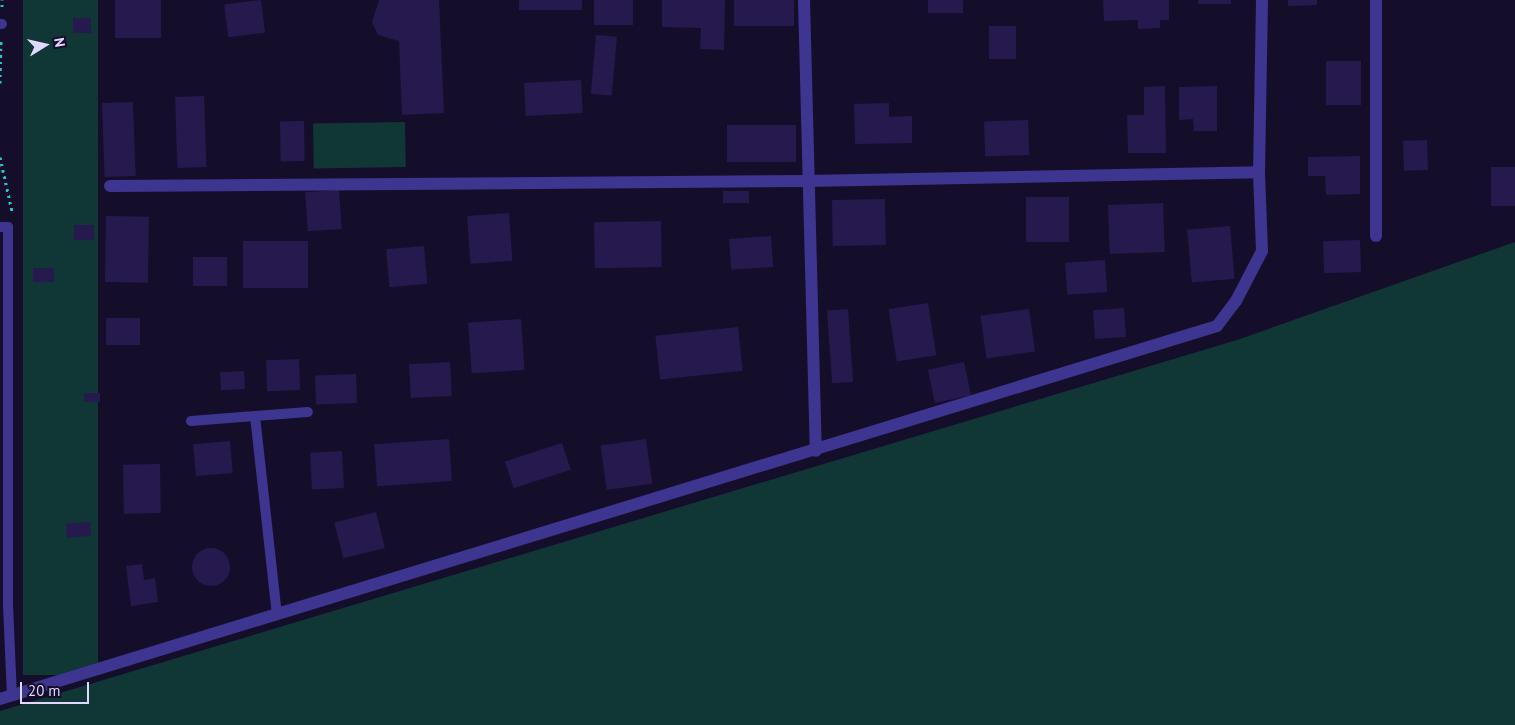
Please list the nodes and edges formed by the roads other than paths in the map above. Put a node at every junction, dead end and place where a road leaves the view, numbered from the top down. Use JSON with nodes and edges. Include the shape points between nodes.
{"nodes":[{"id":1,"x":804,"y":0,"type":"edge"},
{"id":2,"x":1262,"y":0,"type":"edge"},
{"id":3,"x":1376,"y":0,"type":"edge"},
{"id":4,"x":1259,"y":172,"type":"junction"},
{"id":5,"x":807,"y":181,"type":"junction"},
{"id":6,"x":110,"y":186,"type":"dead end"},
{"id":7,"x":4,"y":227,"type":"edge"},
{"id":8,"x":1376,"y":236,"type":"dead end"},
{"id":9,"x":308,"y":412,"type":"dead end"},
{"id":10,"x":255,"y":416,"type":"junction"},
{"id":11,"x":191,"y":421,"type":"dead end"},
{"id":12,"x":816,"y":451,"type":"junction"},
{"id":13,"x":4,"y":605,"type":"edge"},
{"id":14,"x":277,"y":615,"type":"junction"},
{"id":15,"x":6,"y":698,"type":"edge"}],
"edges":[{"from":1,"to":5,"type":"street"},
{"from":2,"to":4,"type":"street"},
{"from":3,"to":8,"type":"street"},
{"from":4,"to":5,"type":"street"},
{"from":4,"to":12,"type":"street","via":[[1262,251],[1236,301],[1217,326]]},
{"from":5,"to":6,"type":"street"},
{"from":5,"to":12,"type":"street"},
{"from":7,"to":13,"type":"lane"},
{"from":9,"to":10,"type":"lane"},
{"from":10,"to":11,"type":"lane"},
{"from":10,"to":14,"type":"lane"},
{"from":12,"to":14,"type":"street"},
{"from":13,"to":15,"type":"lane"},
{"from":14,"to":15,"type":"street"}]}
